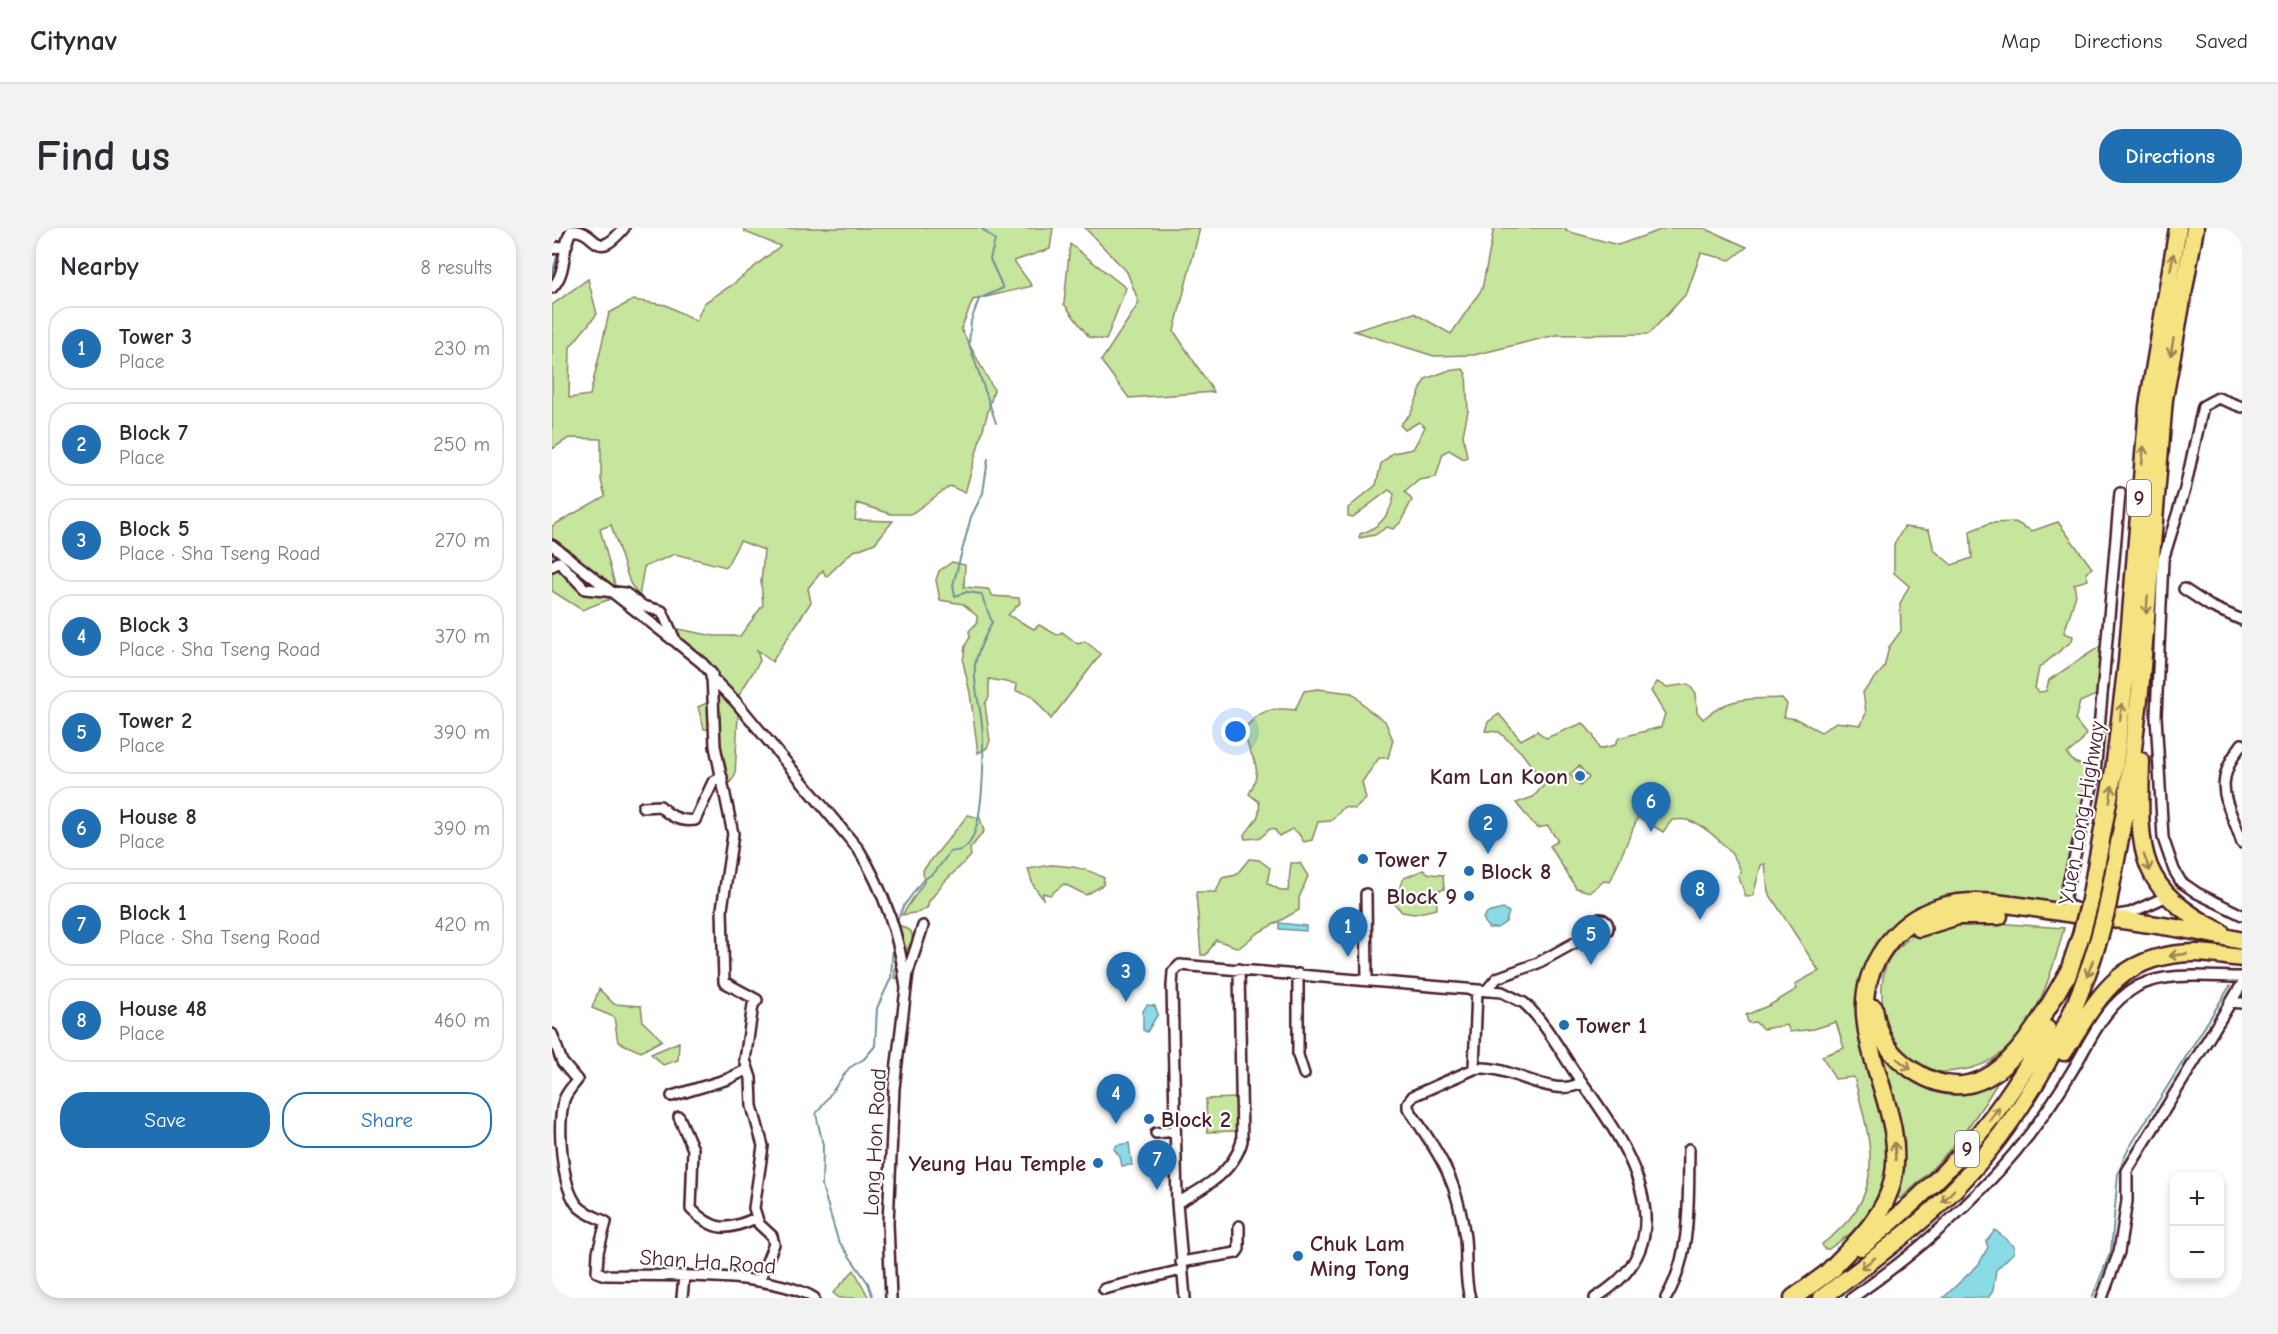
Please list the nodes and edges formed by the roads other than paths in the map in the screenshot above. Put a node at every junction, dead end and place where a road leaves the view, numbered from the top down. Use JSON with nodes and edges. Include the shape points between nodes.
{"nodes":[{"id":1,"x":624,"y":228,"type":"edge"},
{"id":2,"x":2178,"y":228,"type":"edge"},
{"id":3,"x":2195,"y":228,"type":"edge"},
{"id":4,"x":559,"y":247,"type":"edge"},
{"id":5,"x":552,"y":288,"type":"edge"},
{"id":6,"x":2242,"y":407,"type":"edge"},
{"id":7,"x":2121,"y":493,"type":"dead end"},
{"id":8,"x":552,"y":545,"type":"edge"},
{"id":9,"x":552,"y":566,"type":"edge"},
{"id":10,"x":2184,"y":589,"type":"dead end"},
{"id":11,"x":2242,"y":620,"type":"edge"},
{"id":12,"x":2140,"y":691,"type":"junction"},
{"id":13,"x":2242,"y":744,"type":"edge"},
{"id":14,"x":722,"y":777,"type":"junction"},
{"id":15,"x":644,"y":807,"type":"dead end"},
{"id":16,"x":2242,"y":841,"type":"edge"},
{"id":17,"x":2181,"y":882,"type":"junction"},
{"id":18,"x":1366,"y":894,"type":"dead end"},
{"id":19,"x":2242,"y":915,"type":"edge"},
{"id":20,"x":923,"y":926,"type":"dead end"},
{"id":21,"x":1593,"y":932,"type":"dead end"},
{"id":22,"x":2239,"y":943,"type":"edge"},
{"id":23,"x":2242,"y":958,"type":"edge"},
{"id":24,"x":1239,"y":969,"type":"junction"},
{"id":25,"x":2070,"y":969,"type":"junction"},
{"id":26,"x":1298,"y":974,"type":"junction"},
{"id":27,"x":2242,"y":978,"type":"edge"},
{"id":28,"x":1367,"y":980,"type":"junction"},
{"id":29,"x":2242,"y":984,"type":"edge"},
{"id":30,"x":906,"y":988,"type":"junction"},
{"id":31,"x":1482,"y":991,"type":"junction"},
{"id":32,"x":2230,"y":1002,"type":"junction"},
{"id":33,"x":2242,"y":1003,"type":"edge"},
{"id":34,"x":552,"y":1034,"type":"edge"},
{"id":35,"x":748,"y":1069,"type":"junction"},
{"id":36,"x":1474,"y":1069,"type":"junction"},
{"id":37,"x":1304,"y":1074,"type":"dead end"},
{"id":38,"x":1582,"y":1082,"type":"junction"},
{"id":39,"x":672,"y":1096,"type":"dead end"},
{"id":40,"x":679,"y":1117,"type":"dead end"},
{"id":41,"x":2013,"y":1119,"type":"junction"},
{"id":42,"x":556,"y":1128,"type":"edge"},
{"id":43,"x":1176,"y":1131,"type":"junction"},
{"id":44,"x":1156,"y":1133,"type":"dead end"},
{"id":45,"x":1689,"y":1149,"type":"dead end"},
{"id":46,"x":1177,"y":1203,"type":"junction"},
{"id":47,"x":756,"y":1218,"type":"junction"},
{"id":48,"x":1239,"y":1226,"type":"dead end"},
{"id":49,"x":1181,"y":1266,"type":"junction"},
{"id":50,"x":1826,"y":1274,"type":"junction"},
{"id":51,"x":684,"y":1276,"type":"junction"},
{"id":52,"x":759,"y":1281,"type":"junction"},
{"id":53,"x":1104,"y":1289,"type":"dead end"},
{"id":54,"x":682,"y":1298,"type":"edge"},
{"id":55,"x":814,"y":1298,"type":"edge"},
{"id":56,"x":891,"y":1298,"type":"edge"},
{"id":57,"x":1185,"y":1298,"type":"edge"},
{"id":58,"x":1470,"y":1298,"type":"edge"},
{"id":59,"x":1595,"y":1298,"type":"edge"},
{"id":60,"x":1666,"y":1298,"type":"edge"},
{"id":61,"x":1793,"y":1298,"type":"edge"},
{"id":62,"x":1821,"y":1298,"type":"edge"},
{"id":63,"x":1852,"y":1298,"type":"edge"},
{"id":64,"x":2102,"y":1298,"type":"edge"}],
"edges":[{"from":1,"to":4,"type":"street","via":[[605,245],[578,229]]},
{"from":25,"to":2,"type":"highway","name":"Yuen Long Highway","number":"9","one_way":true,"bridge":true,"via":[[2089,905],[2114,770],[2148,406]]},
{"from":3,"to":12,"type":"highway","name":"Yuen Long Highway","number":"9","one_way":true,"via":[[2164,399]]},
{"from":4,"to":5,"type":"street","via":[[565,264]]},
{"from":6,"to":17,"type":"street","via":[[2218,398],[2204,406],[2163,560],[2157,756],[2163,838]]},
{"from":7,"to":17,"type":"street","via":[[2095,774],[2064,900],[2072,908],[2117,915],[2165,896]]},
{"from":8,"to":30,"type":"street","name":"Long Hon Road","via":[[675,642],[736,702],[850,837],[874,876],[892,924]]},
{"from":9,"to":14,"type":"street","via":[[559,562],[585,589],[625,593],[643,606],[662,611],[675,642],[712,674],[715,746]]},
{"from":10,"to":11,"type":"street"},
{"from":12,"to":22,"type":"highway","one_way":true,"via":[[2139,825],[2146,863],[2176,904]]},
{"from":12,"to":41,"type":"highway","name":"Yuen Long Highway","number":"9","one_way":true,"bridge":true,"via":[[2117,863],[2099,938],[2079,997],[2051,1058]]},
{"from":13,"to":16,"type":"street","via":[[2223,777],[2223,792]]},
{"from":14,"to":15,"type":"street","via":[[713,782],[695,820],[684,821],[667,814],[660,806]]},
{"from":14,"to":35,"type":"street","via":[[733,834],[722,909],[724,981],[757,1000],[745,1060]]},
{"from":17,"to":19,"type":"street"},
{"from":18,"to":28,"type":"street"},
{"from":20,"to":30,"type":"street","name":"Long Hon Road"},
{"from":21,"to":31,"type":"street","via":[[1539,963],[1497,978]]},
{"from":22,"to":25,"type":"highway","one_way":true,"via":[[1989,915],[1947,918],[1912,932],[1888,955],[1874,992],[1878,1027],[1889,1050],[1918,1074],[1939,1082],[1970,1083],[1997,1072],[2024,1046]]},
{"from":50,"to":22,"type":"highway","one_way":true,"via":[[1878,1216],[1894,1178],[1895,1146],[1867,1032],[1865,997],[1880,955],[1909,923],[1941,907],[1976,903],[2103,918]]},
{"from":23,"to":41,"type":"highway","one_way":true,"via":[[2181,954],[2127,971],[2093,1003],[2045,1081]]},
{"from":24,"to":26,"type":"street"},
{"from":24,"to":43,"type":"street","via":[[1180,965],[1173,972]]},
{"from":24,"to":46,"type":"street","via":[[1242,1141],[1238,1157],[1206,1187]]},
{"from":50,"to":25,"type":"highway","name":"Yuen Long Highway","number":"9","one_way":true,"via":[[1913,1203],[1973,1142],[2035,1051]]},
{"from":26,"to":28,"type":"street"},
{"from":26,"to":37,"type":"street","via":[[1298,1055]]},
{"from":27,"to":63,"type":"street","via":[[2183,976],[2160,980],[2140,986],[2115,1002],[2030,1134],[1996,1174],[1912,1254]]},
{"from":28,"to":31,"type":"street"},
{"from":29,"to":32,"type":"street"},
{"from":30,"to":56,"type":"street","name":"Long Hon Road","via":[[894,1099],[888,1223]]},
{"from":31,"to":36,"type":"street"},
{"from":31,"to":38,"type":"street","via":[[1508,994],[1529,1008]]},
{"from":32,"to":33,"type":"street"},
{"from":32,"to":64,"type":"street","via":[[2127,1171],[2127,1201],[2118,1252]]},
{"from":34,"to":42,"type":"street","via":[[562,1062],[577,1080],[565,1098]]},
{"from":35,"to":39,"type":"street"},
{"from":35,"to":47,"type":"street","via":[[752,1106],[763,1146]]},
{"from":36,"to":38,"type":"street","via":[[1492,1068],[1564,1087]]},
{"from":36,"to":58,"type":"street","via":[[1413,1096],[1408,1103],[1453,1182],[1464,1236]]},
{"from":38,"to":59,"type":"street","via":[[1628,1156],[1642,1194],[1646,1220],[1633,1265],[1617,1283]]},
{"from":40,"to":47,"type":"street","via":[[693,1149],[691,1209],[707,1225],[723,1228]]},
{"from":41,"to":62,"type":"highway","name":"Yuen Long Highway","number":"9","one_way":true,"via":[[1942,1202]]},
{"from":42,"to":51,"type":"street","name":"Shan Ha Road","via":[[574,1199],[585,1212],[606,1222],[597,1272]]},
{"from":43,"to":44,"type":"street"},
{"from":43,"to":46,"type":"street"},
{"from":45,"to":60,"type":"street","via":[[1688,1219],[1677,1275]]},
{"from":46,"to":49,"type":"street"},
{"from":47,"to":52,"type":"street","via":[[774,1244]]},
{"from":48,"to":49,"type":"street","via":[[1236,1253]]},
{"from":49,"to":53,"type":"street"},
{"from":49,"to":57,"type":"street"},
{"from":50,"to":61,"type":"highway","name":"Yuen Long Highway","number":"9"},
{"from":51,"to":52,"type":"street","name":"Shan Ha Road"},
{"from":51,"to":54,"type":"street"},
{"from":52,"to":55,"type":"street","name":"Shan Ha Road","via":[[800,1289]]}]}
